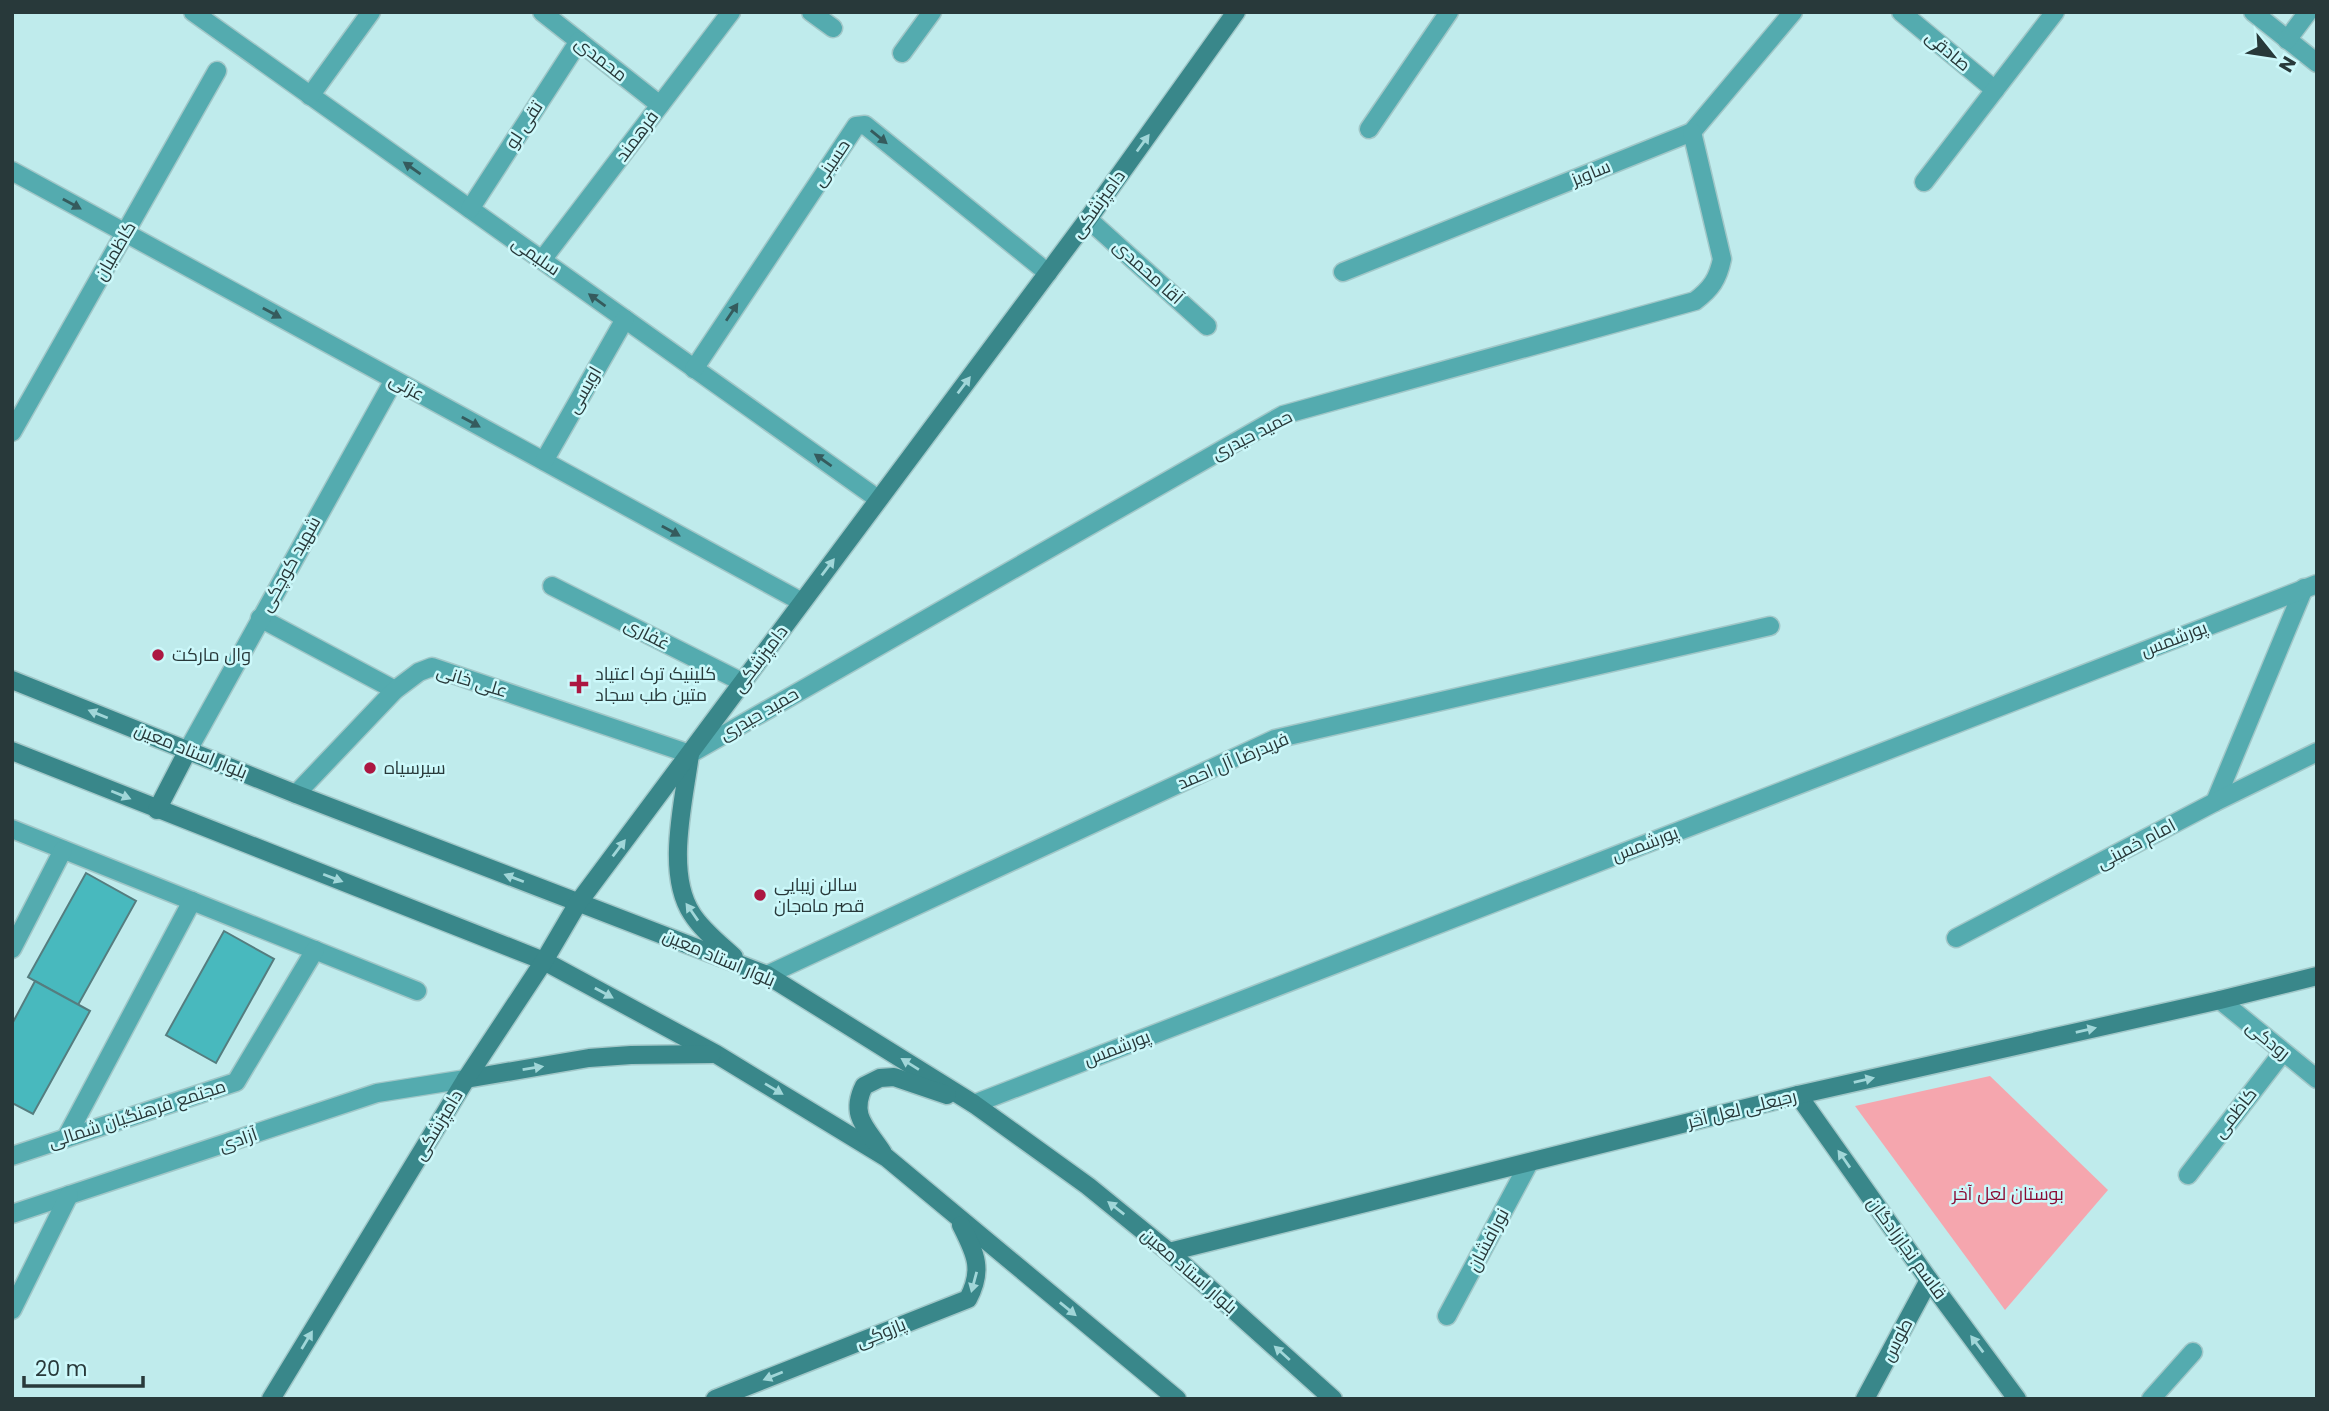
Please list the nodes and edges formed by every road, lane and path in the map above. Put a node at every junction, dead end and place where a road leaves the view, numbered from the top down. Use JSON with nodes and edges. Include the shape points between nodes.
{"nodes":[{"id":1,"x":371,"y":12,"type":"edge"},
{"id":2,"x":731,"y":12,"type":"edge"},
{"id":3,"x":811,"y":12,"type":"edge"},
{"id":4,"x":932,"y":12,"type":"edge"},
{"id":5,"x":1236,"y":12,"type":"edge"},
{"id":6,"x":1449,"y":12,"type":"edge"},
{"id":7,"x":1793,"y":12,"type":"edge"},
{"id":8,"x":1901,"y":12,"type":"edge"},
{"id":9,"x":2055,"y":12,"type":"edge"},
{"id":10,"x":2253,"y":12,"type":"edge"},
{"id":11,"x":2308,"y":12,"type":"edge"},
{"id":12,"x":203,"y":15,"type":"edge"},
{"id":13,"x":552,"y":15,"type":"edge"},
{"id":14,"x":833,"y":28,"type":"dead end"},
{"id":15,"x":2287,"y":40,"type":"junction"},
{"id":16,"x":579,"y":41,"type":"junction"},
{"id":17,"x":902,"y":52,"type":"dead end"},
{"id":18,"x":2317,"y":63,"type":"edge"},
{"id":19,"x":217,"y":71,"type":"dead end"},
{"id":20,"x":1995,"y":90,"type":"junction"},
{"id":21,"x":310,"y":96,"type":"junction"},
{"id":22,"x":660,"y":105,"type":"junction"},
{"id":23,"x":1370,"y":129,"type":"dead end"},
{"id":24,"x":1692,"y":132,"type":"junction"},
{"id":25,"x":12,"y":171,"type":"edge"},
{"id":26,"x":1924,"y":182,"type":"dead end"},
{"id":27,"x":470,"y":209,"type":"junction"},
{"id":28,"x":1088,"y":219,"type":"junction"},
{"id":29,"x":125,"y":233,"type":"junction"},
{"id":30,"x":542,"y":260,"type":"junction"},
{"id":31,"x":1343,"y":272,"type":"dead end"},
{"id":32,"x":1048,"y":273,"type":"junction"},
{"id":33,"x":625,"y":319,"type":"junction"},
{"id":34,"x":1208,"y":326,"type":"dead end"},
{"id":35,"x":694,"y":369,"type":"junction"},
{"id":36,"x":394,"y":380,"type":"junction"},
{"id":37,"x":12,"y":432,"type":"edge"},
{"id":38,"x":544,"y":461,"type":"junction"},
{"id":39,"x":878,"y":499,"type":"junction"},
{"id":40,"x":552,"y":586,"type":"dead end"},
{"id":41,"x":2311,"y":586,"type":"edge"},
{"id":42,"x":802,"y":603,"type":"junction"},
{"id":43,"x":260,"y":618,"type":"junction"},
{"id":44,"x":1770,"y":626,"type":"dead end"},
{"id":45,"x":12,"y":680,"type":"edge"},
{"id":46,"x":742,"y":682,"type":"junction"},
{"id":47,"x":396,"y":690,"type":"junction"},
{"id":48,"x":188,"y":750,"type":"junction"},
{"id":49,"x":12,"y":751,"type":"edge"},
{"id":50,"x":2317,"y":752,"type":"edge"},
{"id":51,"x":690,"y":754,"type":"junction"},
{"id":52,"x":296,"y":794,"type":"junction"},
{"id":53,"x":2215,"y":802,"type":"junction"},
{"id":54,"x":157,"y":810,"type":"junction"},
{"id":55,"x":12,"y":829,"type":"edge"},
{"id":56,"x":63,"y":849,"type":"junction"},
{"id":57,"x":192,"y":901,"type":"junction"},
{"id":58,"x":578,"y":903,"type":"junction"},
{"id":59,"x":1956,"y":938,"type":"dead end"},
{"id":60,"x":12,"y":949,"type":"edge"},
{"id":61,"x":315,"y":950,"type":"junction"},
{"id":62,"x":544,"y":961,"type":"junction"},
{"id":63,"x":739,"y":962,"type":"junction"},
{"id":64,"x":767,"y":975,"type":"junction"},
{"id":65,"x":2317,"y":976,"type":"edge"},
{"id":66,"x":418,"y":991,"type":"dead end"},
{"id":67,"x":2220,"y":1000,"type":"junction"},
{"id":68,"x":2283,"y":1052,"type":"junction"},
{"id":69,"x":716,"y":1054,"type":"junction"},
{"id":70,"x":466,"y":1079,"type":"junction"},
{"id":71,"x":2317,"y":1079,"type":"edge"},
{"id":72,"x":1798,"y":1095,"type":"junction"},
{"id":73,"x":974,"y":1104,"type":"junction"},
{"id":74,"x":66,"y":1138,"type":"junction"},
{"id":75,"x":12,"y":1156,"type":"edge"},
{"id":76,"x":887,"y":1158,"type":"junction"},
{"id":77,"x":1529,"y":1163,"type":"junction"},
{"id":78,"x":2188,"y":1175,"type":"dead end"},
{"id":79,"x":69,"y":1195,"type":"junction"},
{"id":80,"x":12,"y":1214,"type":"edge"},
{"id":81,"x":958,"y":1219,"type":"junction"},
{"id":82,"x":1169,"y":1252,"type":"junction"},
{"id":83,"x":1929,"y":1280,"type":"junction"},
{"id":84,"x":12,"y":1310,"type":"edge"},
{"id":85,"x":1447,"y":1316,"type":"dead end"},
{"id":86,"x":2193,"y":1352,"type":"dead end"},
{"id":87,"x":271,"y":1399,"type":"edge"},
{"id":88,"x":715,"y":1399,"type":"edge"},
{"id":89,"x":1177,"y":1399,"type":"edge"},
{"id":90,"x":1333,"y":1399,"type":"edge"},
{"id":91,"x":1865,"y":1399,"type":"edge"},
{"id":92,"x":2017,"y":1399,"type":"edge"},
{"id":93,"x":2151,"y":1399,"type":"edge"}],
"edges":[{"from":1,"to":21,"type":"street"},
{"from":2,"to":22,"type":"street","name":"فرهمند"},
{"from":3,"to":14,"type":"street"},
{"from":4,"to":17,"type":"street"},
{"from":28,"to":5,"type":"main road","name":"دامپزشکی","one_way":true},
{"from":6,"to":23,"type":"street"},
{"from":7,"to":24,"type":"street","name":"ساویز"},
{"from":8,"to":20,"type":"street","name":"صادقی"},
{"from":9,"to":20,"type":"street"},
{"from":10,"to":15,"type":"street"},
{"from":11,"to":15,"type":"street"},
{"from":12,"to":21,"type":"street","name":"سلیمی"},
{"from":13,"to":16,"type":"street","name":"محمدی"},
{"from":15,"to":18,"type":"street"},
{"from":16,"to":22,"type":"street","name":"محمدی"},
{"from":16,"to":27,"type":"street","name":"تقی لو"},
{"from":19,"to":29,"type":"street","name":"کاظمیان"},
{"from":20,"to":26,"type":"street"},
{"from":27,"to":21,"type":"street","name":"سلیمی","one_way":true},
{"from":22,"to":30,"type":"street","name":"فرهمند"},
{"from":24,"to":31,"type":"street","name":"ساویز"},
{"from":24,"to":51,"type":"street","name":"حمید حیدری","via":[[1722,259],[1719,276],[1695,301],[1283,415]]},
{"from":25,"to":29,"type":"street","name":"عزتی","one_way":true},
{"from":27,"to":30,"type":"street","name":"سلیمی"},
{"from":28,"to":32,"type":"main road","name":"دامپزشکی"},
{"from":28,"to":34,"type":"street","name":"آقا محمدی"},
{"from":29,"to":36,"type":"street","name":"عزتی","one_way":true},
{"from":29,"to":37,"type":"street","name":"کاظمیان"},
{"from":33,"to":30,"type":"street","name":"سلیمی","one_way":true},
{"from":35,"to":32,"type":"street","name":"حسینی","one_way":true,"via":[[860,124]]},
{"from":39,"to":32,"type":"main road","name":"دامپزشکی","one_way":true},
{"from":33,"to":35,"type":"street","name":"سلیمی"},
{"from":33,"to":38,"type":"street","name":"اویسی"},
{"from":39,"to":35,"type":"street","name":"سلیمی","one_way":true},
{"from":36,"to":38,"type":"street","name":"عزتی","one_way":true},
{"from":36,"to":43,"type":"street","name":"شهید کوچکی"},
{"from":38,"to":42,"type":"street","name":"عزتی","one_way":true},
{"from":42,"to":39,"type":"main road","name":"دامپزشکی","one_way":true},
{"from":40,"to":46,"type":"street","name":"غفاری"},
{"from":41,"to":53,"type":"street"},
{"from":41,"to":73,"type":"street","name":"پورشمس"},
{"from":42,"to":46,"type":"main road","name":"دامپزشکی"},
{"from":43,"to":47,"type":"street"},
{"from":43,"to":48,"type":"street","name":"شهید کوچکی"},
{"from":44,"to":64,"type":"street","name":"فریدرضا آل احمد","via":[[1275,739]]},
{"from":48,"to":45,"type":"main road","name":"بلوار استاد معین","one_way":true},
{"from":46,"to":51,"type":"main road","name":"دامپزشکی"},
{"from":47,"to":51,"type":"street","name":"علی خانی","via":[[432,667]]},
{"from":47,"to":52,"type":"street","name":"علی خانی"},
{"from":48,"to":52,"type":"main road","name":"بلوار استاد معین"},
{"from":48,"to":54,"type":"main road"},
{"from":49,"to":54,"type":"main road","one_way":true},
{"from":50,"to":53,"type":"street","name":"امام خمینی"},
{"from":58,"to":51,"type":"main road","name":"دامپزشکی","one_way":true},
{"from":63,"to":51,"type":"main road","one_way":true,"via":[[694,917],[679,882],[677,859]]},
{"from":58,"to":52,"type":"main road","name":"بلوار استاد معین","one_way":true},
{"from":53,"to":59,"type":"street","name":"امام خمینی"},
{"from":54,"to":62,"type":"main road","one_way":true},
{"from":55,"to":56,"type":"street"},
{"from":56,"to":57,"type":"street"},
{"from":56,"to":60,"type":"street"},
{"from":57,"to":61,"type":"street"},
{"from":57,"to":74,"type":"street"},
{"from":58,"to":62,"type":"main road","name":"دامپزشکی"},
{"from":58,"to":63,"type":"main road","name":"بلوار استاد معین"},
{"from":61,"to":66,"type":"street"},
{"from":61,"to":74,"type":"street","name":"مجتمع فرهنگیان شمالی","via":[[236,1082]]},
{"from":62,"to":69,"type":"main road","one_way":true},
{"from":62,"to":70,"type":"main road","name":"دامپزشکی"},
{"from":63,"to":64,"type":"main road","name":"بلوار استاد معین"},
{"from":73,"to":64,"type":"main road","name":"بلوار استاد معین","one_way":true},
{"from":65,"to":67,"type":"main road","name":"رجبعلی لعل آخر"},
{"from":67,"to":68,"type":"street","name":"رودکی"},
{"from":72,"to":67,"type":"main road","name":"رجبعلی لعل آخر","one_way":true},
{"from":68,"to":71,"type":"street","name":"رودکی"},
{"from":68,"to":78,"type":"street","name":"کاظمی"},
{"from":70,"to":69,"type":"main road","one_way":true,"via":[[599,1057]]},
{"from":69,"to":76,"type":"main road","one_way":true},
{"from":70,"to":79,"type":"street","name":"آزادی","via":[[377,1093]]},
{"from":87,"to":70,"type":"main road","name":"دامپزشکی","one_way":true},
{"from":72,"to":77,"type":"main road","name":"رجبعلی لعل آخر"},
{"from":83,"to":72,"type":"main road","name":"قاسم نجارزادگان","one_way":true},
{"from":73,"to":76,"type":"main road","via":[[894,1077],[864,1086],[858,1114]]},
{"from":82,"to":73,"type":"main road","name":"بلوار استاد معین","one_way":true,"via":[[1088,1186]]},
{"from":74,"to":75,"type":"street","name":"مجتمع فرهنگیان شمالی"},
{"from":76,"to":81,"type":"main road"},
{"from":77,"to":82,"type":"main road","name":"رجبعلی لعل آخر"},
{"from":77,"to":85,"type":"street","name":"نورافشان"},
{"from":79,"to":80,"type":"street","name":"آزادی"},
{"from":79,"to":84,"type":"street"},
{"from":81,"to":88,"type":"main road","name":"پازوکی","one_way":true,"via":[[977,1264],[976,1283],[968,1299]]},
{"from":81,"to":89,"type":"main road","one_way":true},
{"from":90,"to":82,"type":"main road","name":"بلوار استاد معین","one_way":true},
{"from":83,"to":91,"type":"main road","name":"طوس"},
{"from":92,"to":83,"type":"main road","name":"قاسم نجارزادگان","one_way":true},
{"from":86,"to":93,"type":"street"}]}
